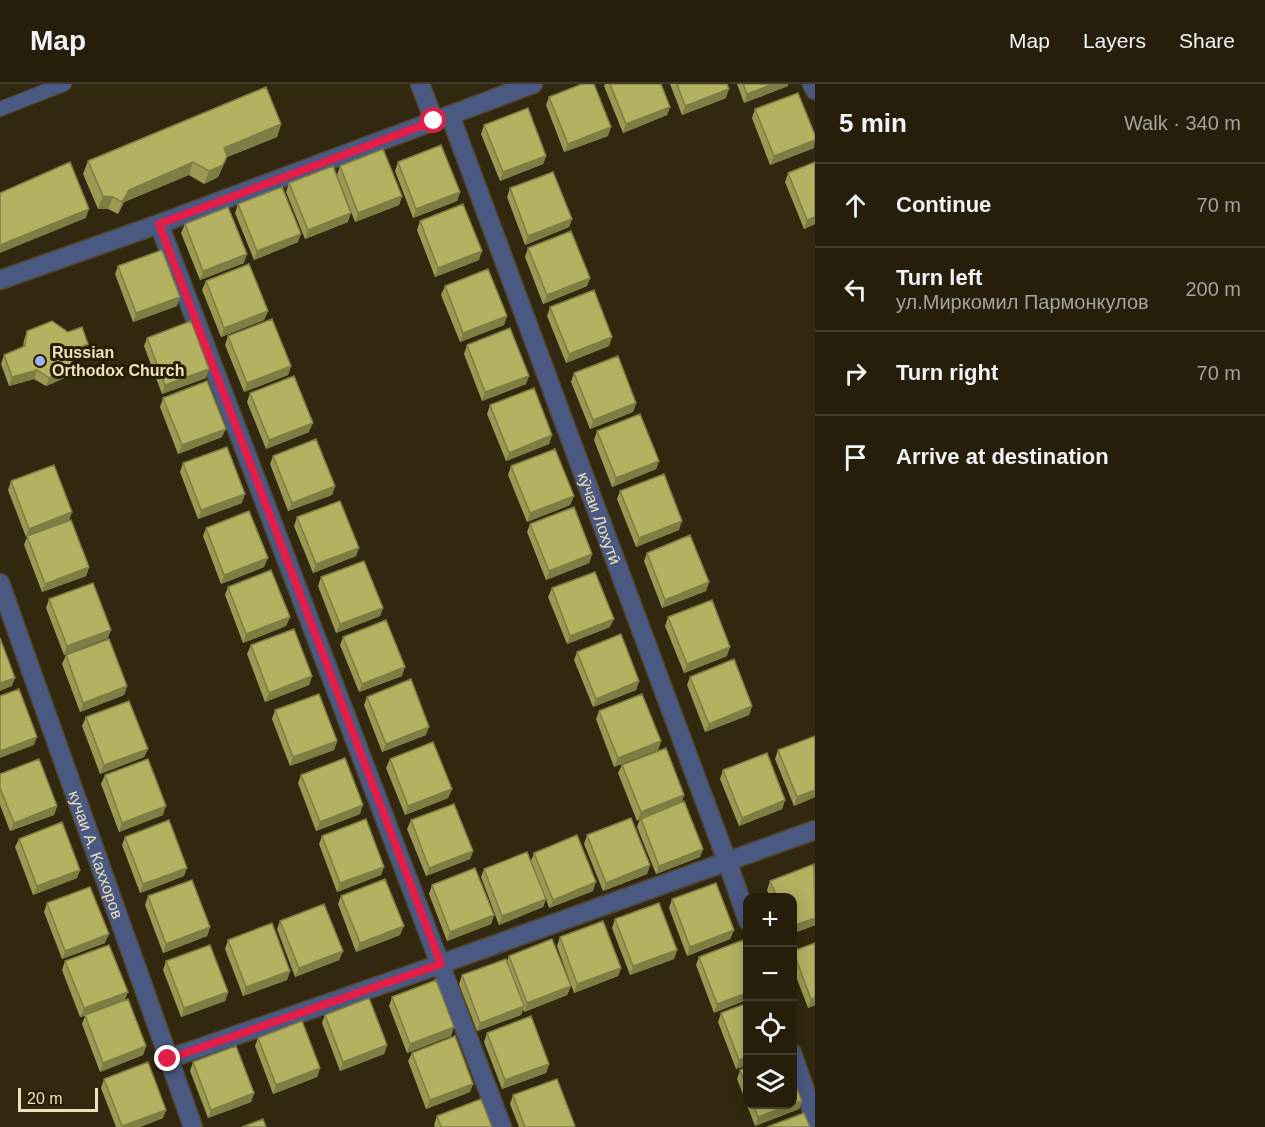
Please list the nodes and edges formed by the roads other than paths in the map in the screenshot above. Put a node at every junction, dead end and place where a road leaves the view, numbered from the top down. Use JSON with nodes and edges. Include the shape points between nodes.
{"nodes":[{"id":1,"x":64,"y":84,"type":"edge"},
{"id":2,"x":420,"y":84,"type":"edge"},
{"id":3,"x":533,"y":84,"type":"edge"},
{"id":4,"x":812,"y":84,"type":"edge"},
{"id":5,"x":815,"y":90,"type":"edge"},
{"id":6,"x":0,"y":109,"type":"edge"},
{"id":7,"x":442,"y":118,"type":"junction"},
{"id":8,"x":159,"y":224,"type":"junction"},
{"id":9,"x":0,"y":280,"type":"edge"},
{"id":10,"x":0,"y":583,"type":"edge"},
{"id":11,"x":815,"y":830,"type":"edge"},
{"id":12,"x":727,"y":861,"type":"junction"},
{"id":13,"x":743,"y":909,"type":"edge"},
{"id":14,"x":441,"y":964,"type":"junction"},
{"id":15,"x":793,"y":1055,"type":"edge"},
{"id":16,"x":168,"y":1059,"type":"junction"},
{"id":17,"x":815,"y":1119,"type":"edge"},
{"id":18,"x":193,"y":1127,"type":"edge"},
{"id":19,"x":502,"y":1127,"type":"edge"}],
"edges":[{"from":1,"to":6,"type":"lane"},
{"from":2,"to":7,"type":"street","name":"кӯчаи Лохутӣ"},
{"from":3,"to":7,"type":"street"},
{"from":4,"to":5,"type":"street"},
{"from":7,"to":8,"type":"street"},
{"from":7,"to":12,"type":"street","name":"кӯчаи Лохутӣ"},
{"from":8,"to":9,"type":"street"},
{"from":8,"to":14,"type":"street"},
{"from":10,"to":16,"type":"street","name":"кучаи А. Каххоров"},
{"from":11,"to":12,"type":"street"},
{"from":12,"to":13,"type":"street","name":"кӯчаи Лохутӣ"},
{"from":12,"to":14,"type":"street"},
{"from":14,"to":16,"type":"street"},
{"from":14,"to":19,"type":"street"},
{"from":15,"to":17,"type":"street"},
{"from":16,"to":18,"type":"street","name":"кучаи А. Каххоров"}]}
